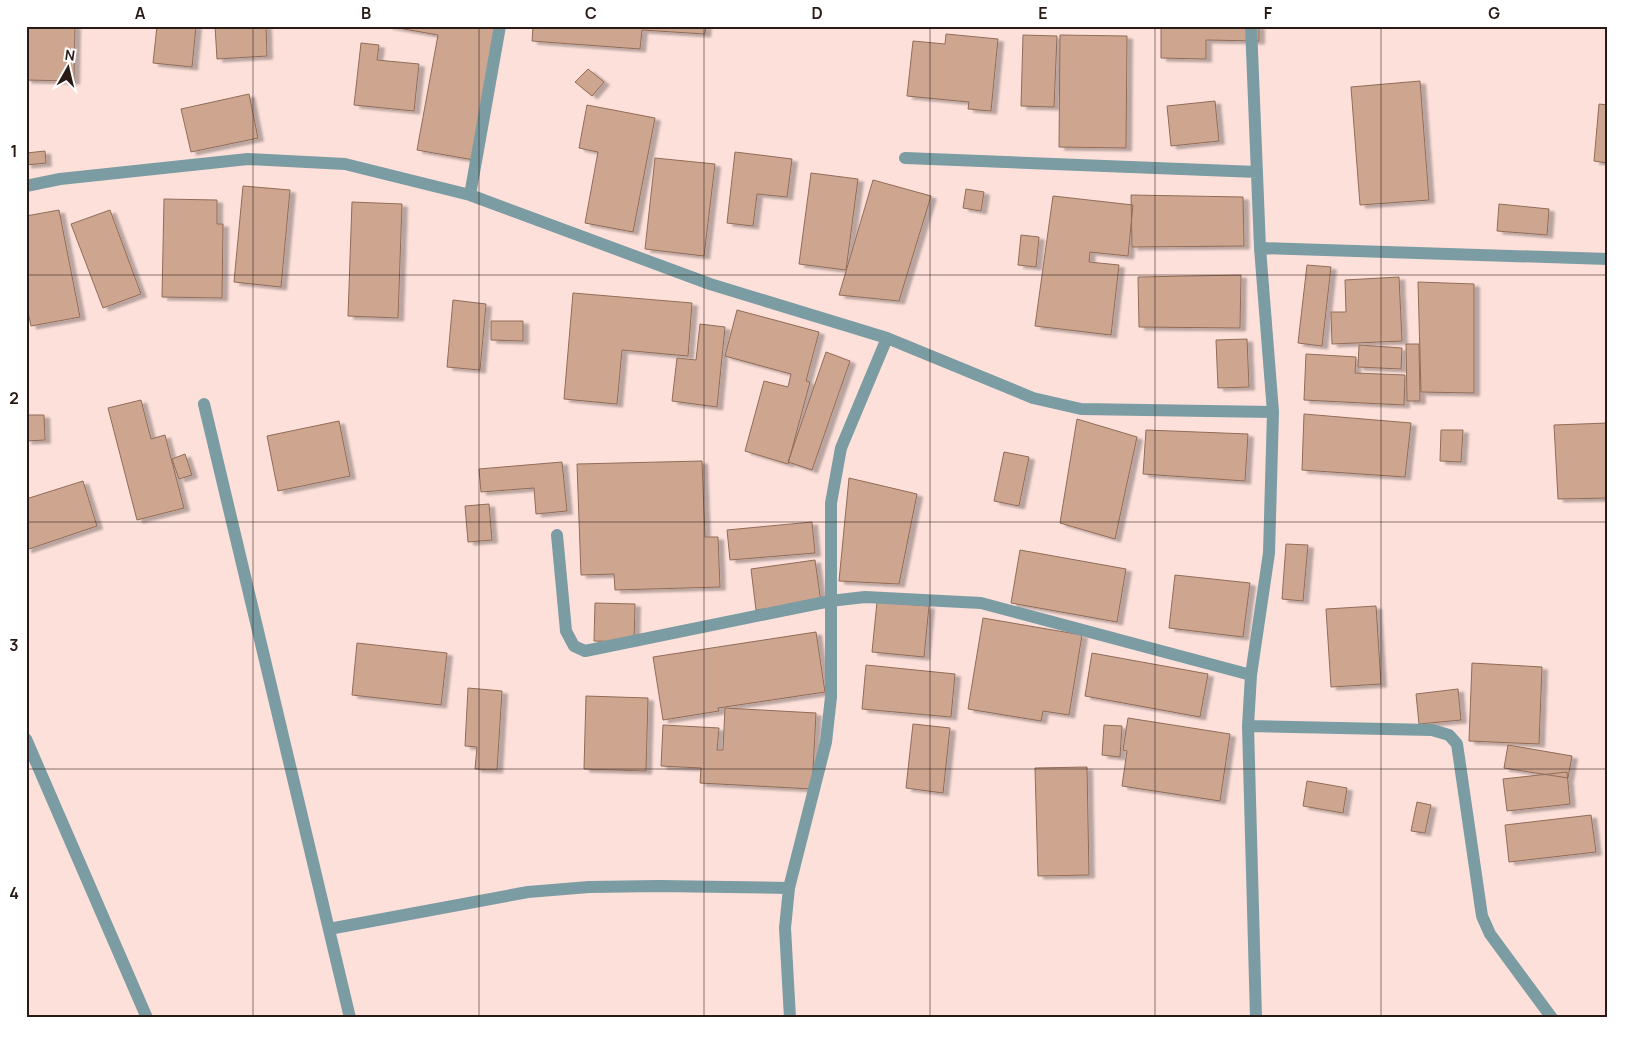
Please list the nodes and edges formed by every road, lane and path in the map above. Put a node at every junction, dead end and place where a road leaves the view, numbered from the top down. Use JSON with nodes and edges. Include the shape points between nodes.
{"nodes":[{"id":1,"x":500,"y":26,"type":"edge"},
{"id":2,"x":1252,"y":26,"type":"edge"},
{"id":3,"x":906,"y":158,"type":"dead end"},
{"id":4,"x":1257,"y":172,"type":"junction"},
{"id":5,"x":26,"y":186,"type":"edge"},
{"id":6,"x":470,"y":195,"type":"junction"},
{"id":7,"x":1260,"y":248,"type":"junction"},
{"id":8,"x":1608,"y":260,"type":"edge"},
{"id":9,"x":887,"y":338,"type":"junction"},
{"id":10,"x":204,"y":404,"type":"dead end"},
{"id":11,"x":1273,"y":412,"type":"junction"},
{"id":12,"x":557,"y":535,"type":"dead end"},
{"id":13,"x":830,"y":602,"type":"junction"},
{"id":14,"x":1251,"y":675,"type":"junction"},
{"id":15,"x":1248,"y":726,"type":"junction"},
{"id":16,"x":26,"y":739,"type":"edge"},
{"id":17,"x":789,"y":888,"type":"junction"},
{"id":18,"x":329,"y":929,"type":"junction"},
{"id":19,"x":147,"y":1018,"type":"edge"},
{"id":20,"x":350,"y":1018,"type":"edge"},
{"id":21,"x":790,"y":1018,"type":"edge"},
{"id":22,"x":1256,"y":1018,"type":"edge"},
{"id":23,"x":1552,"y":1018,"type":"edge"}],
"edges":[{"from":1,"to":6,"type":"street"},
{"from":2,"to":4,"type":"street"},
{"from":3,"to":4,"type":"street"},
{"from":4,"to":7,"type":"street"},
{"from":5,"to":6,"type":"street","via":[[60,179],[248,159],[345,164]]},
{"from":6,"to":9,"type":"street","via":[[710,284]]},
{"from":7,"to":8,"type":"street","via":[[1449,252]]},
{"from":7,"to":11,"type":"street"},
{"from":9,"to":11,"type":"street","via":[[1056,405],[1081,409]]},
{"from":9,"to":13,"type":"street","via":[[841,448],[831,503]]},
{"from":10,"to":18,"type":"street"},
{"from":11,"to":14,"type":"street","via":[[1269,553]]},
{"from":12,"to":13,"type":"street","via":[[566,631],[574,646],[585,651]]},
{"from":13,"to":14,"type":"street","via":[[865,597],[981,604]]},
{"from":13,"to":17,"type":"street","via":[[831,696],[826,742]]},
{"from":14,"to":15,"type":"street"},
{"from":15,"to":22,"type":"street"},
{"from":15,"to":23,"type":"street","via":[[1432,730],[1449,735],[1457,744],[1482,916],[1490,934]]},
{"from":16,"to":19,"type":"street"},
{"from":17,"to":18,"type":"street","via":[[650,886],[528,892]]},
{"from":17,"to":21,"type":"street","via":[[785,928]]},
{"from":18,"to":20,"type":"street"}]}
